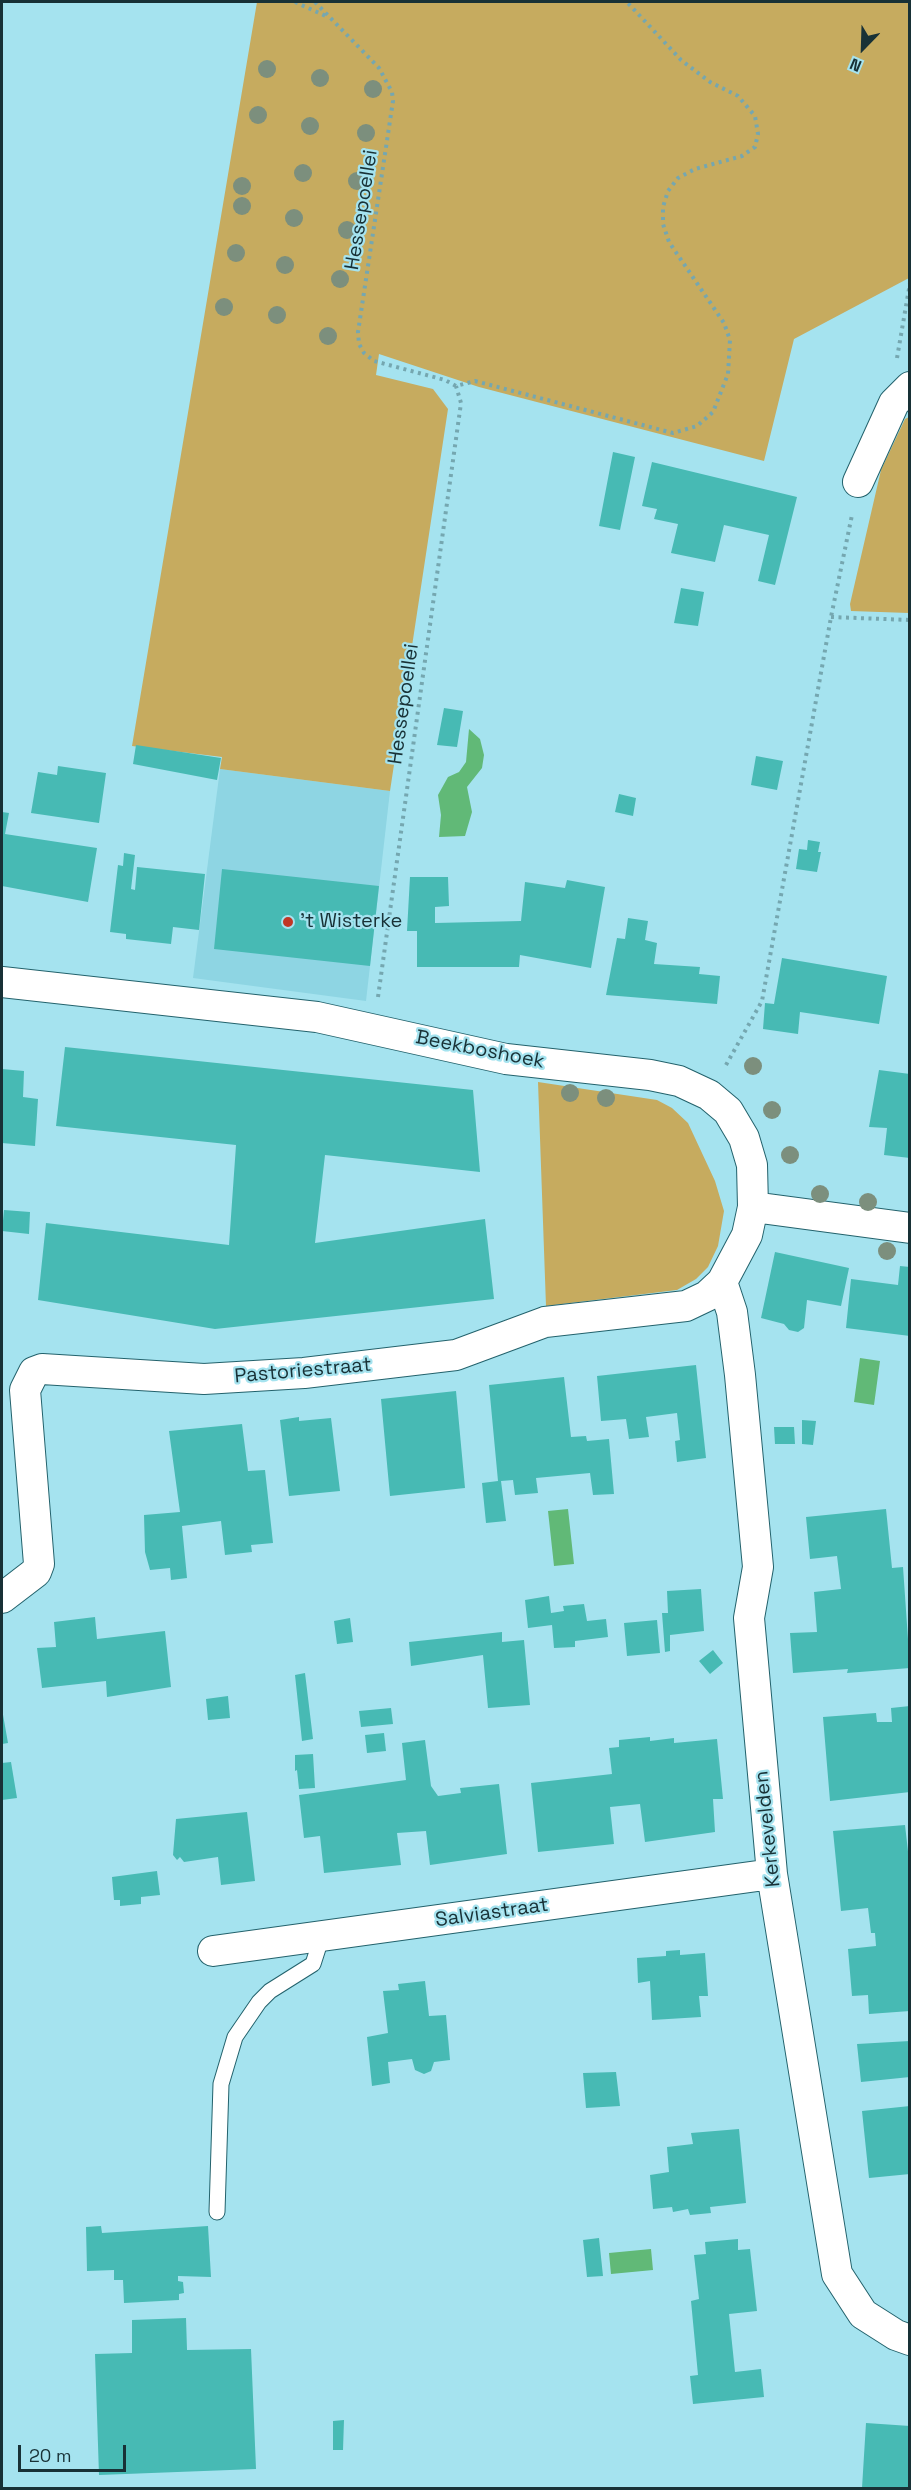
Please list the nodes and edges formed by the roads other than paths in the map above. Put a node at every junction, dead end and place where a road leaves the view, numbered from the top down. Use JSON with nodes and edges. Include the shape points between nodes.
{"nodes":[{"id":1,"x":902,"y":395,"type":"edge"},
{"id":2,"x":858,"y":482,"type":"road end"},
{"id":3,"x":2,"y":982,"type":"edge"},
{"id":4,"x":753,"y":1207,"type":"junction"},
{"id":5,"x":909,"y":1228,"type":"edge"},
{"id":6,"x":722,"y":1282,"type":"junction"},
{"id":7,"x":2,"y":1598,"type":"edge"},
{"id":8,"x":772,"y":1874,"type":"junction"},
{"id":9,"x":322,"y":1936,"type":"junction"},
{"id":10,"x":213,"y":1951,"type":"dead end"},
{"id":11,"x":217,"y":2212,"type":"dead end"},
{"id":12,"x":909,"y":2340,"type":"edge"}],
"edges":[{"from":1,"to":2,"type":"street"},
{"from":3,"to":4,"type":"street","name":"Beekboshoek","via":[[317,1017],[506,1059],[679,1081],[709,1095],[728,1111],[744,1138],[753,1165]]},
{"from":4,"to":5,"type":"street"},
{"from":4,"to":6,"type":"street","name":"Pastoriestraat","via":[[747,1235]]},
{"from":6,"to":7,"type":"street","name":"Pastoriestraat","via":[[707,1296],[686,1306],[544,1322],[456,1355],[304,1373],[204,1379],[42,1369],[34,1372],[25,1390],[39,1564],[36,1572]]},
{"from":6,"to":8,"type":"street","name":"Kerkevelden","via":[[732,1311],[758,1567],[749,1618]]},
{"from":8,"to":9,"type":"street","name":"Salviastraat"},
{"from":8,"to":12,"type":"street","name":"Kerkevelden","via":[[837,2274],[863,2314]]},
{"from":9,"to":10,"type":"street","name":"Salviastraat"},
{"from":9,"to":11,"type":"lane","via":[[314,1964],[270,1991],[235,2037],[221,2084]]}]}
